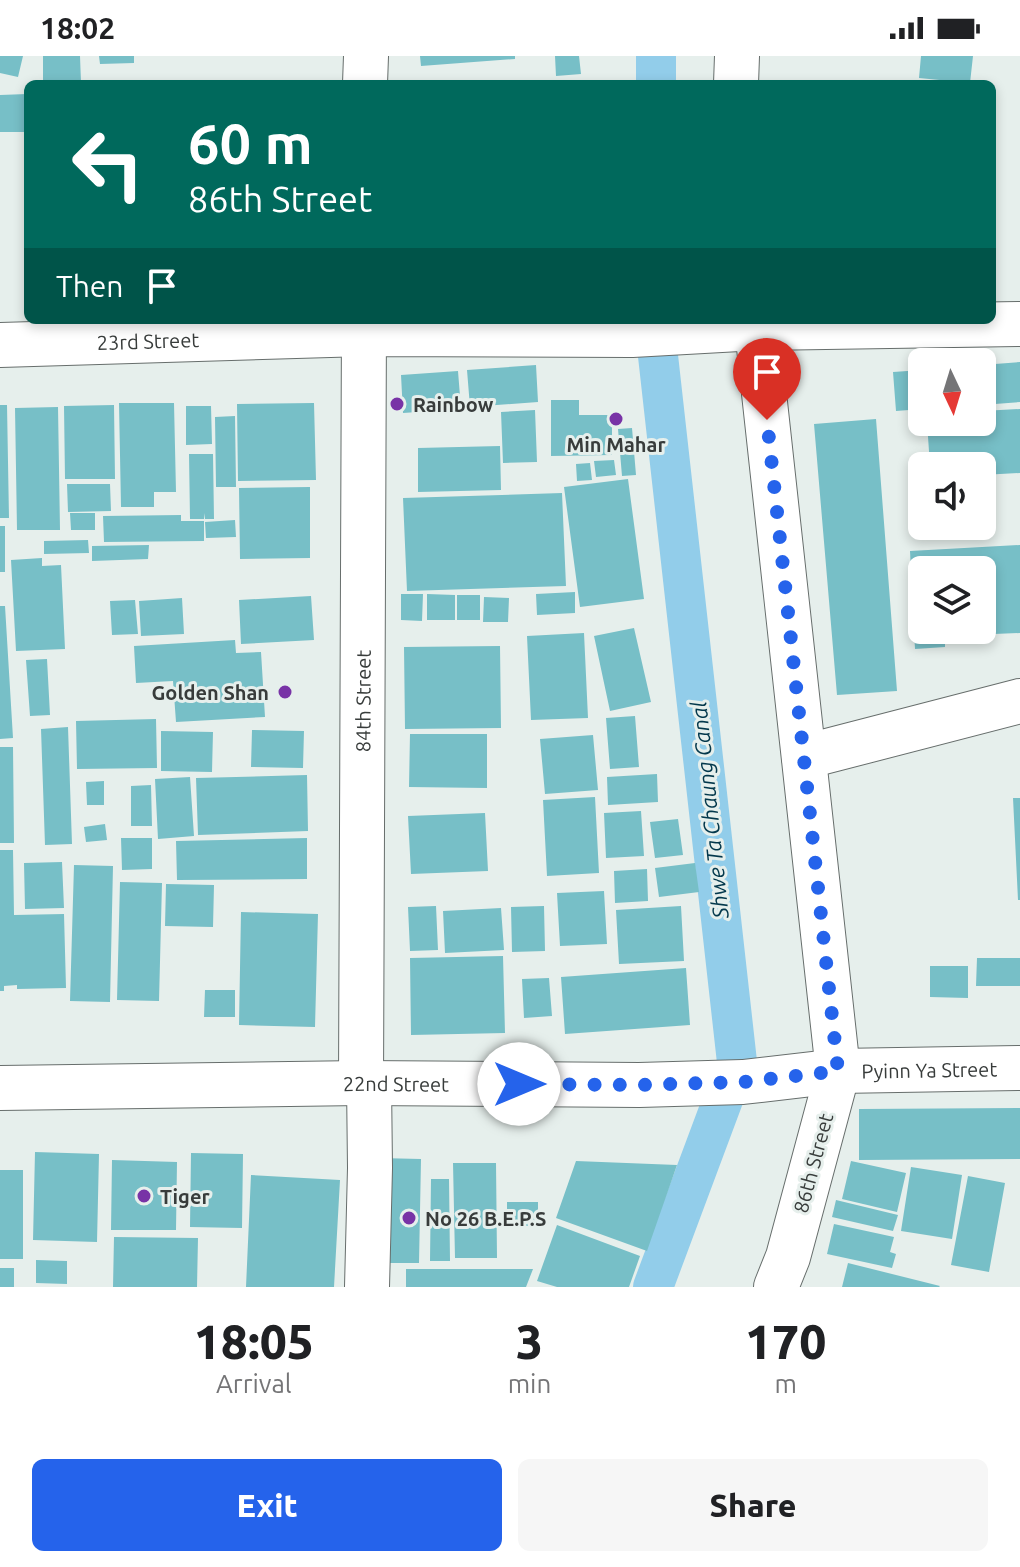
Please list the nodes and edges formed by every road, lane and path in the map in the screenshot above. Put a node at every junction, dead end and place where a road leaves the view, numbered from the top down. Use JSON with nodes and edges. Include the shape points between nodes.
{"nodes":[{"id":1,"x":366,"y":56,"type":"edge"},
{"id":2,"x":737,"y":56,"type":"edge"},
{"id":3,"x":365,"y":80,"type":"edge"},
{"id":4,"x":736,"y":80,"type":"edge"},
{"id":5,"x":757,"y":324,"type":"edge"},
{"id":6,"x":1020,"y":324,"type":"edge"},
{"id":7,"x":364,"y":327,"type":"edge"},
{"id":8,"x":0,"y":345,"type":"edge"},
{"id":9,"x":1020,"y":701,"type":"edge"},
{"id":10,"x":804,"y":757,"type":"junction"},
{"id":11,"x":1020,"y":1068,"type":"edge"},
{"id":12,"x":838,"y":1071,"type":"junction"},
{"id":13,"x":365,"y":1083,"type":"junction"},
{"id":14,"x":0,"y":1088,"type":"edge"},
{"id":15,"x":367,"y":1287,"type":"edge"},
{"id":16,"x":776,"y":1287,"type":"edge"}],
"edges":[{"from":1,"to":3,"type":"street"},
{"from":2,"to":4,"type":"street"},
{"from":5,"to":6,"type":"street","name":"23rd Street"},
{"from":5,"to":7,"type":"street","name":"23rd Street","via":[[632,335]]},
{"from":5,"to":10,"type":"street","name":"86th Street"},
{"from":7,"to":8,"type":"street","name":"23rd Street"},
{"from":7,"to":13,"type":"street","name":"84th Street"},
{"from":9,"to":10,"type":"street"},
{"from":10,"to":12,"type":"street","name":"86th Street"},
{"from":11,"to":12,"type":"street","name":"Pyinn Ya Street"},
{"from":12,"to":13,"type":"street","name":"22nd Street","via":[[743,1082],[639,1085]]},
{"from":12,"to":16,"type":"street","name":"86th Street"},
{"from":13,"to":14,"type":"street","name":"22nd Street"},
{"from":13,"to":15,"type":"street","name":"84th Street","via":[[370,1168]]}]}
